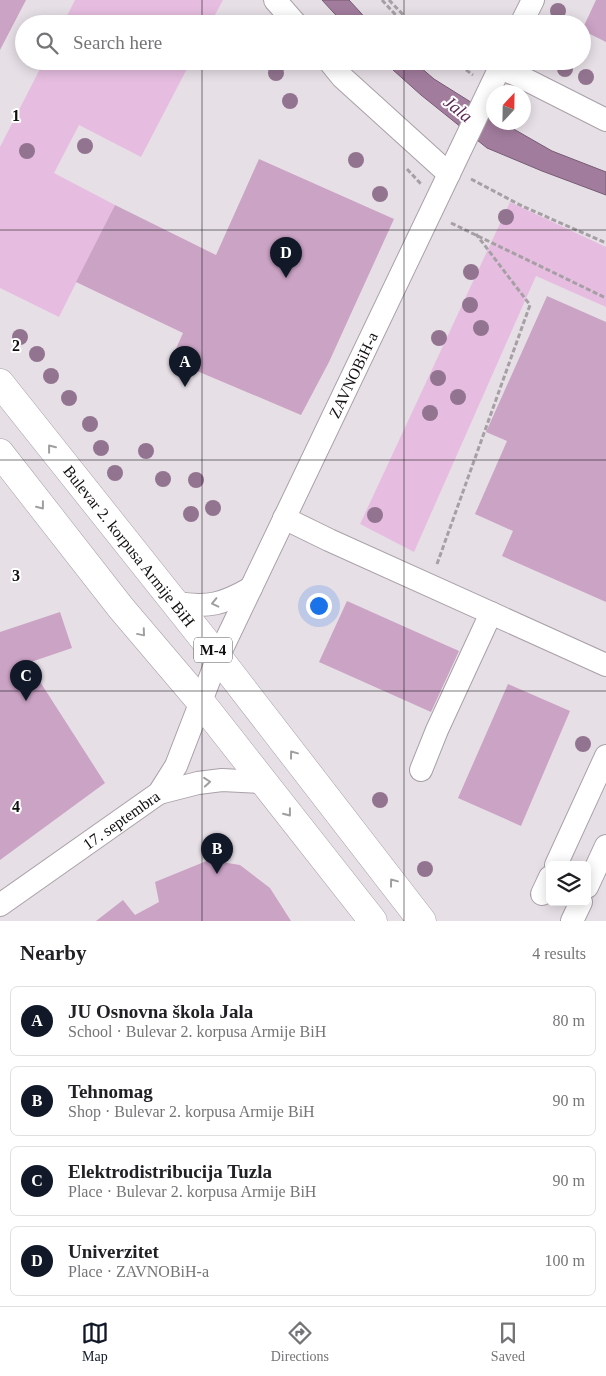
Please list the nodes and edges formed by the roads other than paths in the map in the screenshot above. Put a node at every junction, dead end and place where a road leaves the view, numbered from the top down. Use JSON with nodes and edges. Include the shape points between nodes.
{"nodes":[{"id":1,"x":275,"y":0,"type":"edge"},
{"id":2,"x":533,"y":0,"type":"edge"},
{"id":3,"x":288,"y":15,"type":"edge"},
{"id":4,"x":526,"y":15,"type":"edge"},
{"id":5,"x":336,"y":70,"type":"edge"},
{"id":6,"x":492,"y":70,"type":"edge"},
{"id":7,"x":502,"y":70,"type":"edge"},
{"id":8,"x":606,"y":120,"type":"edge"},
{"id":9,"x":458,"y":171,"type":"junction"},
{"id":10,"x":0,"y":383,"type":"edge"},
{"id":11,"x":0,"y":454,"type":"edge"},
{"id":12,"x":284,"y":518,"type":"junction"},
{"id":13,"x":251,"y":588,"type":"junction"},
{"id":14,"x":176,"y":603,"type":"junction"},
{"id":15,"x":491,"y":613,"type":"junction"},
{"id":16,"x":218,"y":657,"type":"junction"},
{"id":17,"x":606,"y":665,"type":"edge"},
{"id":18,"x":200,"y":701,"type":"junction"},
{"id":19,"x":606,"y":756,"type":"edge"},
{"id":20,"x":421,"y":770,"type":"dead end"},
{"id":21,"x":263,"y":782,"type":"junction"},
{"id":22,"x":159,"y":793,"type":"junction"},
{"id":23,"x":606,"y":846,"type":"edge"},
{"id":24,"x":558,"y":861,"type":"edge"},
{"id":25,"x":591,"y":879,"type":"edge"},
{"id":26,"x":0,"y":905,"type":"edge"},
{"id":27,"x":578,"y":906,"type":"edge"},
{"id":28,"x":373,"y":921,"type":"edge"},
{"id":29,"x":422,"y":921,"type":"edge"},
{"id":30,"x":572,"y":921,"type":"edge"}],
"edges":[{"from":1,"to":3,"type":"street"},
{"from":2,"to":4,"type":"street"},
{"from":5,"to":9,"type":"street"},
{"from":6,"to":9,"type":"street","name":"ZAVNOBiH-a"},
{"from":7,"to":8,"type":"street"},
{"from":9,"to":12,"type":"street","name":"ZAVNOBiH-a"},
{"from":14,"to":10,"type":"main road","name":"Bulevar 2. korpusa Armije BiH","number":"M-4","one_way":true},
{"from":11,"to":18,"type":"main road","number":"M-4","one_way":true,"via":[[121,608]]},
{"from":12,"to":13,"type":"street","name":"ZAVNOBiH-a"},
{"from":12,"to":15,"type":"street","via":[[329,540],[429,575]]},
{"from":13,"to":14,"type":"street","one_way":true,"via":[[230,600],[210,605]]},
{"from":13,"to":16,"type":"street"},
{"from":14,"to":16,"type":"main road","name":"Bulevar 2. korpusa Armije BiH","number":"M-4"},
{"from":15,"to":17,"type":"street"},
{"from":15,"to":20,"type":"street","via":[[436,730]]},
{"from":16,"to":18,"type":"street","name":"17. septembra"},
{"from":29,"to":16,"type":"main road","name":"Bulevar 2. korpusa Armije BiH","number":"M-4","one_way":true},
{"from":18,"to":21,"type":"main road","number":"M-4"},
{"from":18,"to":22,"type":"street","name":"17. septembra","via":[[176,766]]},
{"from":19,"to":24,"type":"street"},
{"from":22,"to":21,"type":"street","one_way":true,"via":[[222,780]]},
{"from":21,"to":28,"type":"main road","number":"M-4","one_way":true},
{"from":22,"to":26,"type":"street","name":"17. septembra"},
{"from":23,"to":25,"type":"street"},
{"from":27,"to":30,"type":"street"}]}
